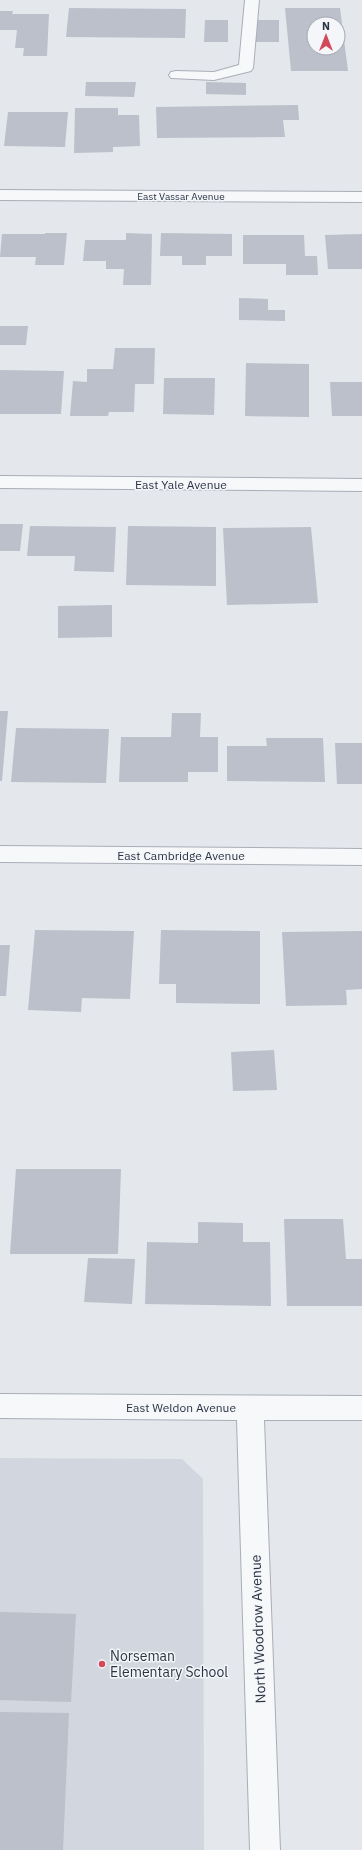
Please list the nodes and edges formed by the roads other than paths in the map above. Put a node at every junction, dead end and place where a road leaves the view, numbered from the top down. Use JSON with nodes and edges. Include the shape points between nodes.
{"nodes":[{"id":1,"x":252,"y":0,"type":"edge"},
{"id":2,"x":176,"y":75,"type":"dead end"},
{"id":3,"x":0,"y":195,"type":"edge"},
{"id":4,"x":362,"y":197,"type":"edge"},
{"id":5,"x":0,"y":482,"type":"edge"},
{"id":6,"x":362,"y":485,"type":"edge"},
{"id":7,"x":0,"y":854,"type":"edge"},
{"id":8,"x":362,"y":857,"type":"edge"},
{"id":9,"x":0,"y":1406,"type":"edge"},
{"id":10,"x":250,"y":1408,"type":"junction"},
{"id":11,"x":362,"y":1408,"type":"edge"},
{"id":12,"x":265,"y":1850,"type":"edge"}],
"edges":[{"from":1,"to":2,"type":"street","via":[[246,68],[214,76]]},
{"from":3,"to":4,"type":"street","name":"East Vassar Avenue"},
{"from":5,"to":6,"type":"street","name":"East Yale Avenue"},
{"from":7,"to":8,"type":"street","name":"East Cambridge Avenue"},
{"from":9,"to":10,"type":"street","name":"East Weldon Avenue"},
{"from":10,"to":11,"type":"street","name":"East Weldon Avenue"},
{"from":10,"to":12,"type":"street","name":"North Woodrow Avenue"}]}
